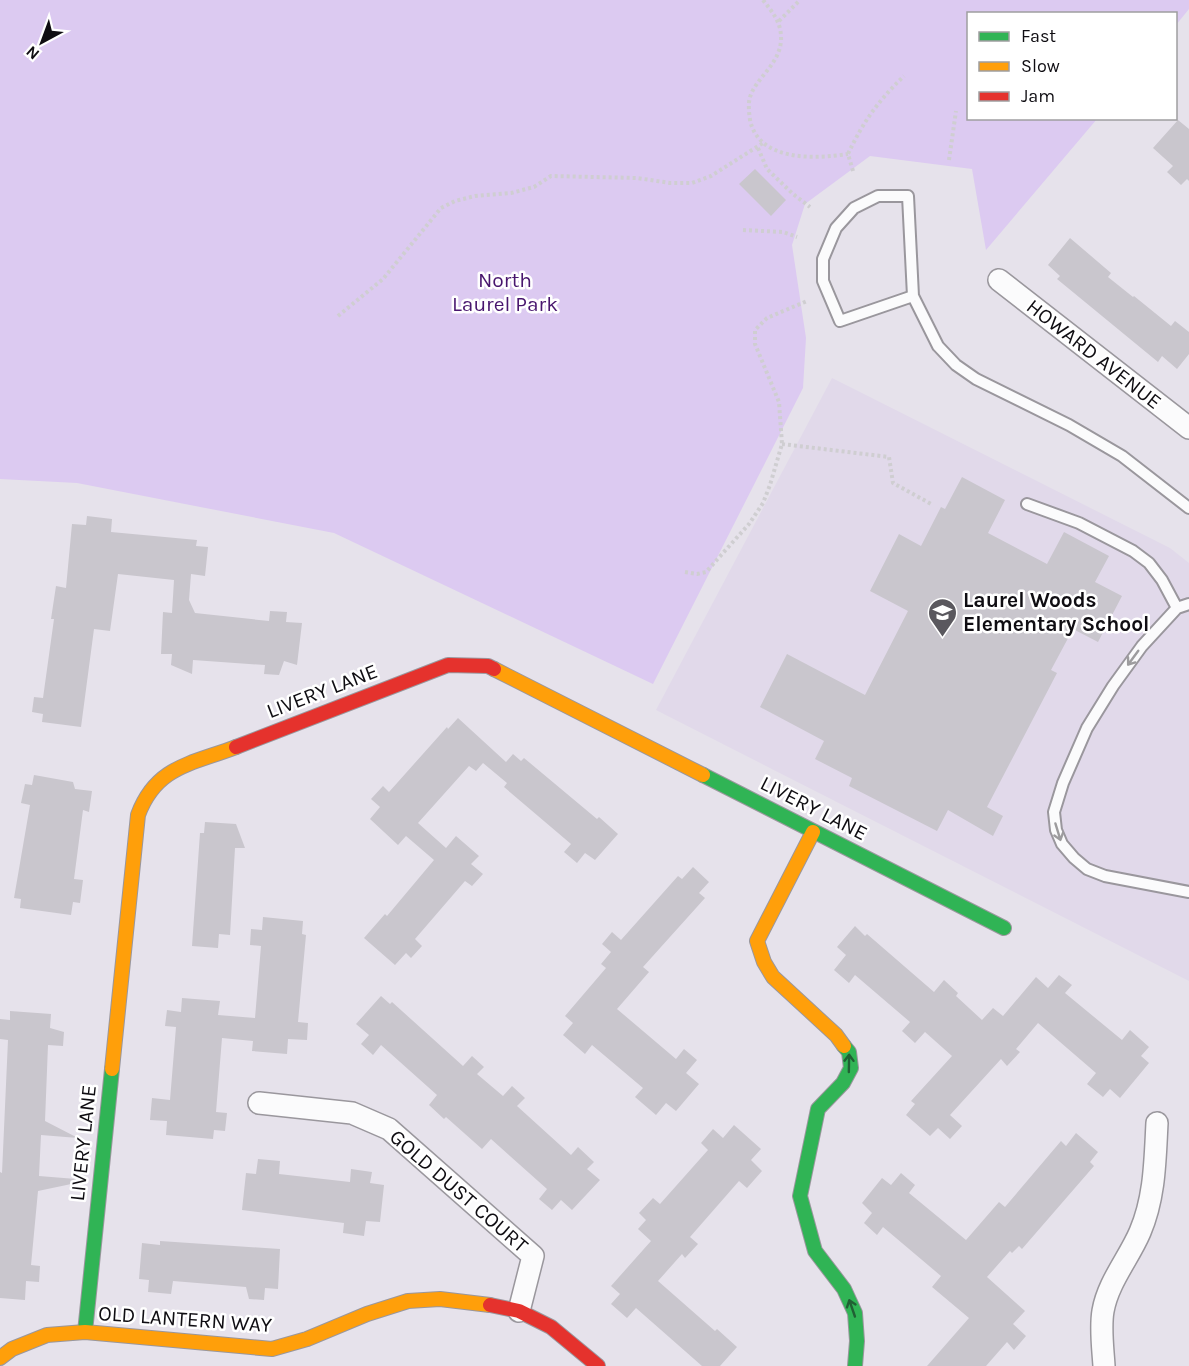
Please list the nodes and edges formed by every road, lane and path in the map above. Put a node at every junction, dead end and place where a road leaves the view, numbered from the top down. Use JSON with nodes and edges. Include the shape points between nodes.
{"nodes":[{"id":1,"x":763,"y":0,"type":"edge"},
{"id":2,"x":800,"y":0,"type":"edge"},
{"id":3,"x":779,"y":21,"type":"junction"},
{"id":4,"x":904,"y":76,"type":"dead end"},
{"id":5,"x":956,"y":111,"type":"dead end"},
{"id":6,"x":763,"y":143,"type":"junction"},
{"id":7,"x":758,"y":148,"type":"junction"},
{"id":8,"x":848,"y":154,"type":"junction"},
{"id":9,"x":949,"y":160,"type":"dead end"},
{"id":10,"x":853,"y":171,"type":"dead end"},
{"id":11,"x":810,"y":207,"type":"dead end"},
{"id":12,"x":743,"y":230,"type":"dead end"},
{"id":13,"x":797,"y":237,"type":"dead end"},
{"id":14,"x":999,"y":280,"type":"dead end"},
{"id":15,"x":913,"y":296,"type":"junction"},
{"id":16,"x":807,"y":301,"type":"dead end"},
{"id":17,"x":338,"y":315,"type":"dead end"},
{"id":18,"x":1189,"y":428,"type":"edge"},
{"id":19,"x":782,"y":444,"type":"junction"},
{"id":20,"x":1027,"y":504,"type":"dead end"},
{"id":21,"x":933,"y":505,"type":"dead end"},
{"id":22,"x":1189,"y":508,"type":"edge"},
{"id":23,"x":685,"y":572,"type":"dead end"},
{"id":24,"x":1189,"y":604,"type":"edge"},
{"id":25,"x":1177,"y":608,"type":"junction"},
{"id":26,"x":813,"y":832,"type":"junction"},
{"id":27,"x":1189,"y":892,"type":"edge"},
{"id":28,"x":1004,"y":928,"type":"dead end"},
{"id":29,"x":259,"y":1103,"type":"dead end"},
{"id":30,"x":1157,"y":1123,"type":"dead end"},
{"id":31,"x":519,"y":1311,"type":"junction"},
{"id":32,"x":85,"y":1332,"type":"junction"},
{"id":33,"x":0,"y":1358,"type":"edge"},
{"id":34,"x":272,"y":1358,"type":"edge"},
{"id":35,"x":598,"y":1366,"type":"edge"},
{"id":36,"x":855,"y":1366,"type":"edge"},
{"id":37,"x":1104,"y":1366,"type":"edge"}],
"edges":[{"from":1,"to":3,"type":"path"},
{"from":2,"to":3,"type":"path"},
{"from":3,"to":6,"type":"path","via":[[780,51],[749,98],[752,127]]},
{"from":4,"to":8,"type":"path","via":[[872,110]]},
{"from":5,"to":9,"type":"path"},
{"from":6,"to":7,"type":"path"},
{"from":6,"to":8,"type":"path","via":[[795,156],[819,159]]},
{"from":7,"to":11,"type":"path","via":[[767,169]]},
{"from":7,"to":17,"type":"path","via":[[692,183],[551,176],[534,187],[511,193],[455,201],[441,208],[383,279]]},
{"from":8,"to":10,"type":"path"},
{"from":12,"to":13,"type":"path","via":[[783,232]]},
{"from":14,"to":18,"type":"street","name":"HOWARD AVENUE"},
{"from":15,"to":15,"type":"lane","via":[[908,196],[878,196],[854,208],[836,228],[823,259],[824,281],[840,321]]},
{"from":15,"to":22,"type":"lane","via":[[938,346],[956,365],[986,385],[1122,456]]},
{"from":16,"to":19,"type":"path","via":[[767,318],[755,330],[755,344],[779,402]]},
{"from":19,"to":21,"type":"path","via":[[889,457],[893,483]]},
{"from":19,"to":23,"type":"path","via":[[771,485],[749,524],[706,572]]},
{"from":20,"to":25,"type":"lane","via":[[1079,523],[1133,551],[1149,563]]},
{"from":24,"to":25,"type":"lane"},
{"from":25,"to":27,"type":"lane","one_way":true,"via":[[1142,646],[1087,728],[1054,812],[1062,844],[1088,869],[1105,876]]},
{"from":26,"to":28,"type":"street","name":"LIVERY LANE"},
{"from":26,"to":32,"type":"street","name":"LIVERY LANE","via":[[488,666],[448,665],[156,781],[138,815]]},
{"from":36,"to":26,"type":"street","one_way":true,"via":[[855,1312],[844,1289],[815,1251],[800,1196],[818,1109],[843,1083],[851,1068],[849,1052],[773,977],[757,941]]},
{"from":29,"to":31,"type":"street","name":"GOLD DUST COURT","via":[[352,1113],[389,1129],[533,1256]]},
{"from":30,"to":37,"type":"street","via":[[1148,1207],[1103,1311]]},
{"from":31,"to":34,"type":"street","name":"OLD LANTERN WAY","via":[[478,1302],[408,1301],[307,1339]]},
{"from":31,"to":35,"type":"street","name":"OLD LANTERN WAY","via":[[551,1327]]},
{"from":32,"to":33,"type":"street","name":"OLD LANTERN WAY","via":[[47,1335]]},
{"from":32,"to":34,"type":"street","name":"OLD LANTERN WAY"}]}
